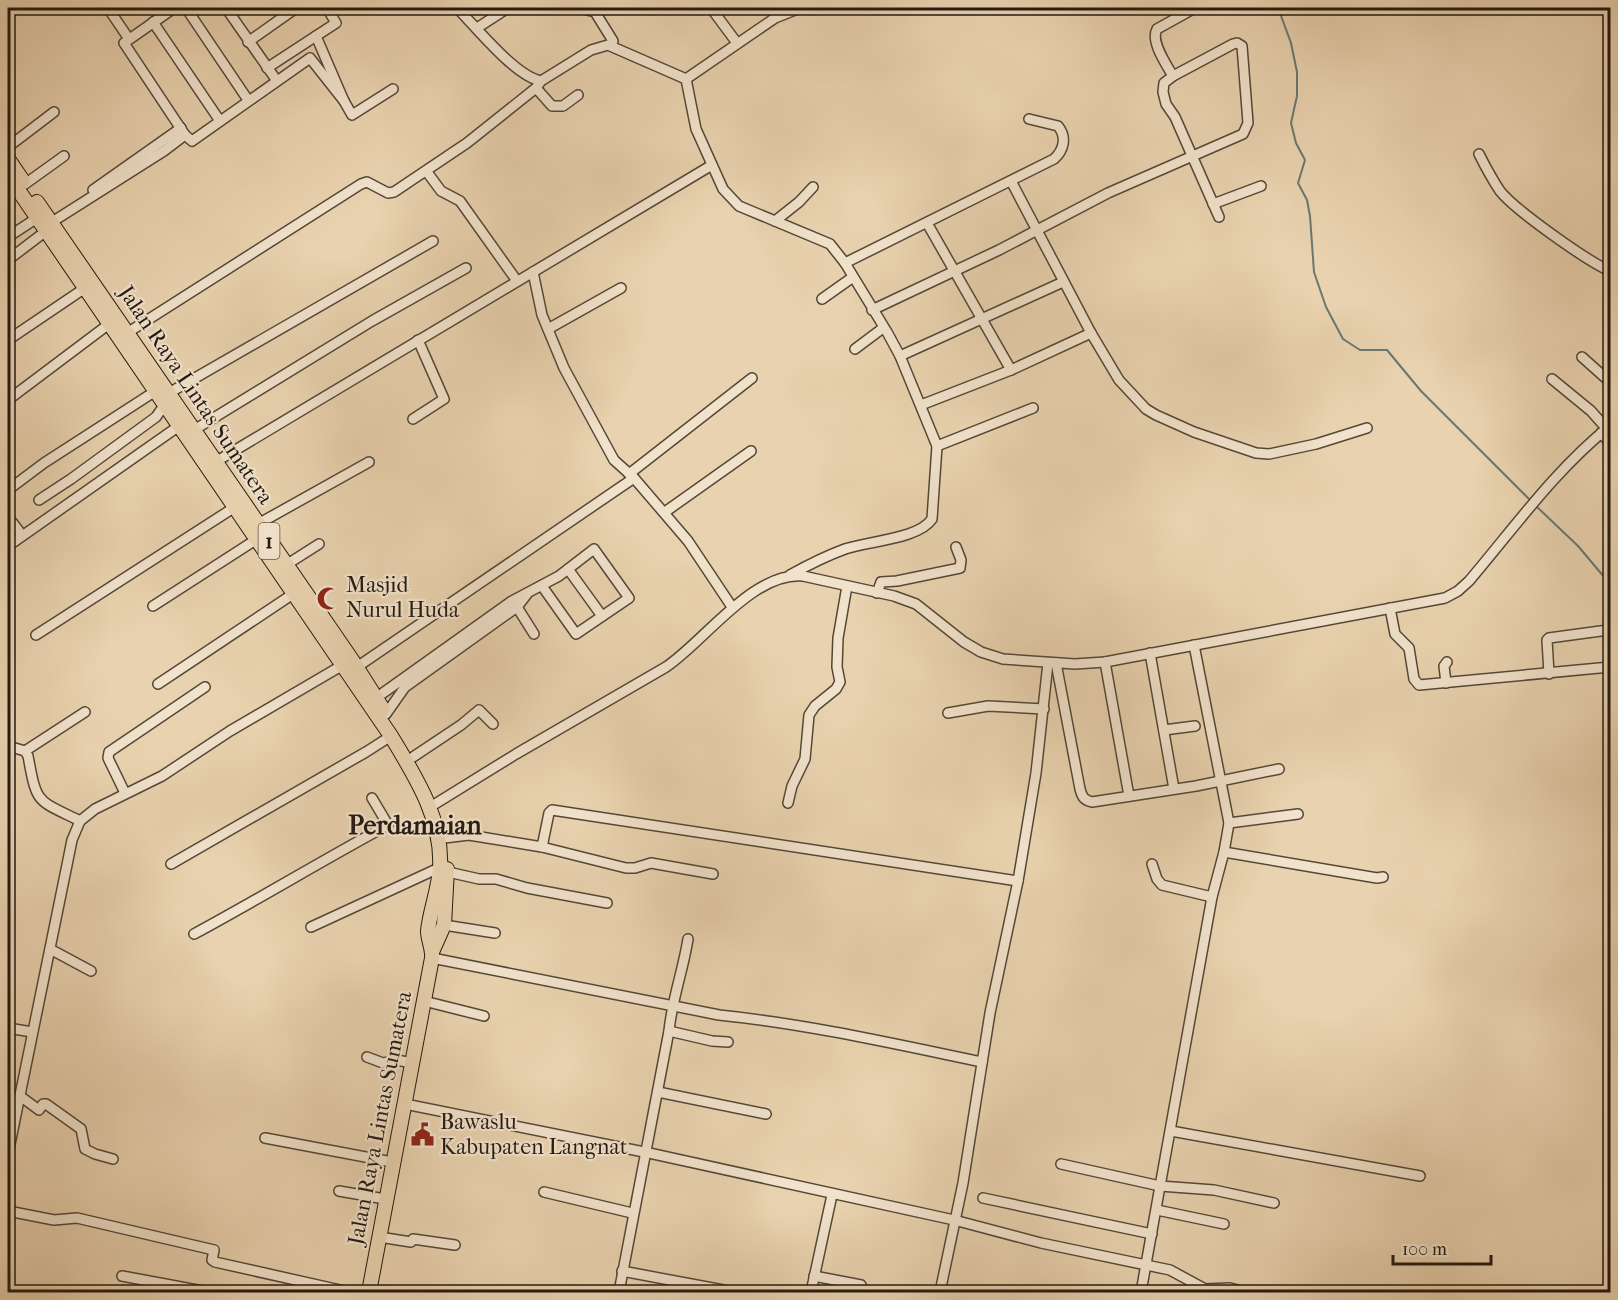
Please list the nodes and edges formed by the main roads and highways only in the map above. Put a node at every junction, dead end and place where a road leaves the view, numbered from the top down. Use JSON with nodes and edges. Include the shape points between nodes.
{"nodes":[{"id":1,"x":8,"y":159,"type":"edge"},
{"id":2,"x":8,"y":175,"type":"edge"},
{"id":3,"x":49,"y":227,"type":"junction"},
{"id":4,"x":167,"y":399,"type":"junction"},
{"id":5,"x":212,"y":464,"type":"junction"},
{"id":6,"x":257,"y":532,"type":"junction"},
{"id":7,"x":351,"y":664,"type":"junction"},
{"id":8,"x":444,"y":870,"type":"junction"},
{"id":9,"x":432,"y":955,"type":"junction"},
{"id":10,"x":369,"y":1293,"type":"edge"}],
"edges":[{"from":1,"to":3,"type":"highway","name":"Jalan Raya Lintas Sumatera","number":"1"},
{"from":2,"to":3,"type":"highway","name":"Jalan Raya Lintas Sumatera","number":"1","via":[[38,218]]},
{"from":3,"to":4,"type":"highway","name":"Jalan Raya Lintas Sumatera","number":"1","via":[[127,333]]},
{"from":3,"to":4,"type":"highway","name":"Jalan Raya Lintas Sumatera","number":"1","via":[[154,392]]},
{"from":4,"to":5,"type":"highway","name":"Jalan Raya Lintas Sumatera","number":"1","via":[[194,430]]},
{"from":4,"to":5,"type":"highway","name":"Jalan Raya Lintas Sumatera","number":"1","via":[[179,426]]},
{"from":5,"to":6,"type":"highway","name":"Jalan Raya Lintas Sumatera","number":"1"},
{"from":5,"to":6,"type":"highway","name":"Jalan Raya Lintas Sumatera","number":"1","via":[[235,507]]},
{"from":6,"to":7,"type":"highway","name":"Jalan Raya Lintas Sumatera","number":"1","via":[[286,565]]},
{"from":6,"to":7,"type":"highway","name":"Jalan Raya Lintas Sumatera","number":"1","via":[[293,594]]},
{"from":7,"to":8,"type":"highway","name":"Jalan Raya Lintas Sumatera","number":"1","via":[[430,808]]},
{"from":7,"to":8,"type":"highway","name":"Jalan Raya Lintas Sumatera","number":"1","via":[[413,757],[435,804],[444,838]]},
{"from":8,"to":9,"type":"highway","name":"Jalan Raya Lintas Sumatera","number":"1","via":[[444,925]]},
{"from":8,"to":9,"type":"highway","name":"Jalan Raya Lintas Sumatera","number":"1","via":[[428,935]]},
{"from":9,"to":10,"type":"highway","name":"Jalan Raya Lintas Sumatera","number":"1"}]}
